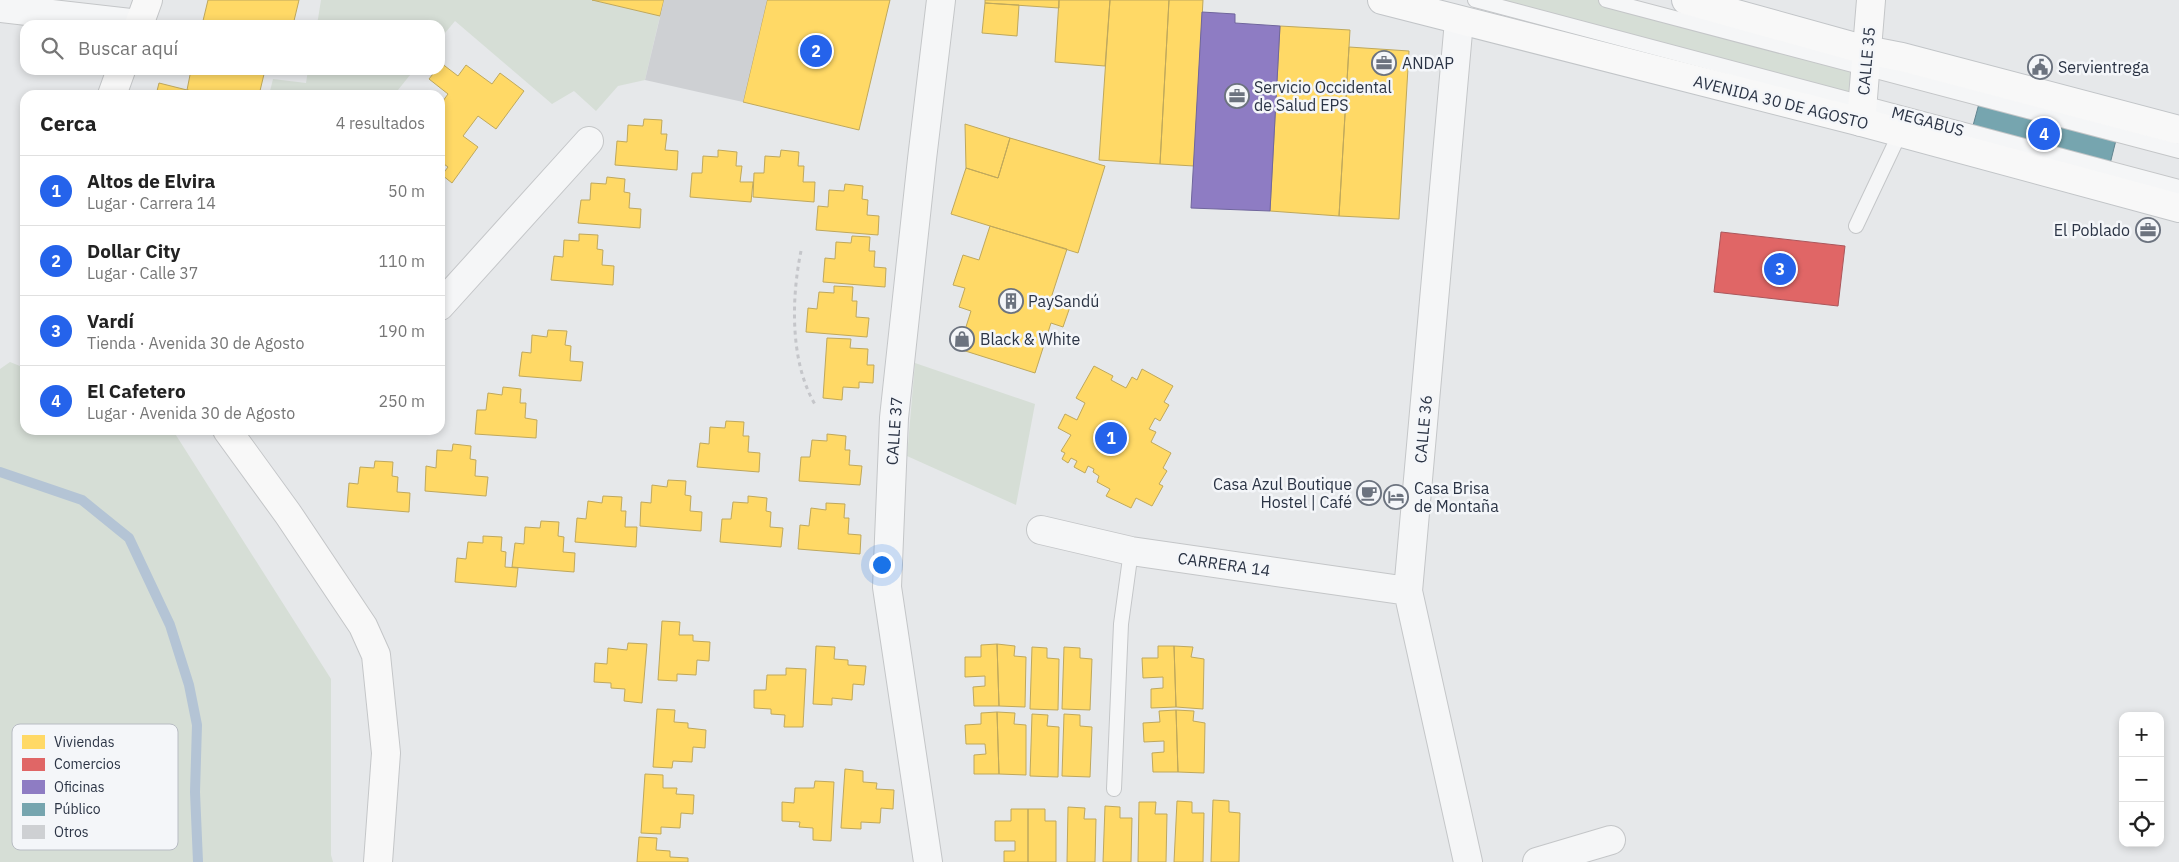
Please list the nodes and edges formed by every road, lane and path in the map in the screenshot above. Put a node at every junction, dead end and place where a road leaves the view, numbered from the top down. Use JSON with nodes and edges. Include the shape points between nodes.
{"nodes":[{"id":1,"x":942,"y":0,"type":"edge"},
{"id":2,"x":1382,"y":0,"type":"edge"},
{"id":3,"x":1606,"y":0,"type":"edge"},
{"id":4,"x":1686,"y":0,"type":"edge"},
{"id":5,"x":1871,"y":0,"type":"edge"},
{"id":6,"x":0,"y":8,"type":"edge"},
{"id":7,"x":1467,"y":10,"type":"edge"},
{"id":8,"x":142,"y":16,"type":"edge"},
{"id":9,"x":1865,"y":59,"type":"junction"},
{"id":10,"x":119,"y":75,"type":"edge"},
{"id":11,"x":114,"y":90,"type":"edge"},
{"id":12,"x":1861,"y":113,"type":"junction"},
{"id":13,"x":2179,"y":130,"type":"edge"},
{"id":14,"x":1900,"y":133,"type":"junction"},
{"id":15,"x":589,"y":141,"type":"dead end"},
{"id":16,"x":2179,"y":151,"type":"edge"},
{"id":17,"x":2179,"y":186,"type":"edge"},
{"id":18,"x":2179,"y":208,"type":"edge"},
{"id":19,"x":1856,"y":226,"type":"dead end"},
{"id":20,"x":801,"y":251,"type":"dead end"},
{"id":21,"x":445,"y":300,"type":"edge"},
{"id":22,"x":816,"y":406,"type":"dead end"},
{"id":23,"x":231,"y":435,"type":"edge"},
{"id":24,"x":1041,"y":530,"type":"dead end"},
{"id":25,"x":1131,"y":550,"type":"junction"},
{"id":26,"x":1408,"y":591,"type":"junction"},
{"id":27,"x":1114,"y":789,"type":"dead end"},
{"id":28,"x":1612,"y":840,"type":"dead end"},
{"id":29,"x":378,"y":862,"type":"edge"},
{"id":30,"x":928,"y":862,"type":"edge"},
{"id":31,"x":1468,"y":862,"type":"edge"},
{"id":32,"x":1537,"y":862,"type":"edge"}],
"edges":[{"from":1,"to":30,"type":"street","name":"CALLE 37","via":[[894,418],[887,587]]},
{"from":2,"to":7,"type":"main road","name":"AVENIDA 30 DE AGOSTO"},
{"from":3,"to":9,"type":"lane","name":"MEGABUS"},
{"from":4,"to":9,"type":"main road"},
{"from":5,"to":9,"type":"main road","name":"CALLE 35"},
{"from":6,"to":8,"type":"street"},
{"from":7,"to":12,"type":"main road","name":"AVENIDA 30 DE AGOSTO"},
{"from":7,"to":26,"type":"street","name":"CALLE 36"},
{"from":9,"to":12,"type":"main road","name":"CALLE 35"},
{"from":9,"to":13,"type":"main road","via":[[1902,57]]},
{"from":9,"to":16,"type":"lane","name":"MEGABUS"},
{"from":10,"to":11,"type":"main road"},
{"from":12,"to":14,"type":"main road","name":"AVENIDA 30 DE AGOSTO"},
{"from":12,"to":17,"type":"lane","name":"MEGABUS"},
{"from":14,"to":18,"type":"main road","name":"AVENIDA 30 DE AGOSTO"},
{"from":14,"to":19,"type":"lane"},
{"from":15,"to":21,"type":"street"},
{"from":20,"to":22,"type":"path","via":[[795,280],[795,325],[807,392]]},
{"from":23,"to":29,"type":"main road","via":[[363,626],[376,655],[386,753]]},
{"from":24,"to":25,"type":"street","name":"CARRERA 14"},
{"from":25,"to":26,"type":"street","name":"CARRERA 14"},
{"from":25,"to":27,"type":"lane","via":[[1122,624]]},
{"from":26,"to":31,"type":"street","name":"CALLE 36"},
{"from":28,"to":32,"type":"street"}]}
